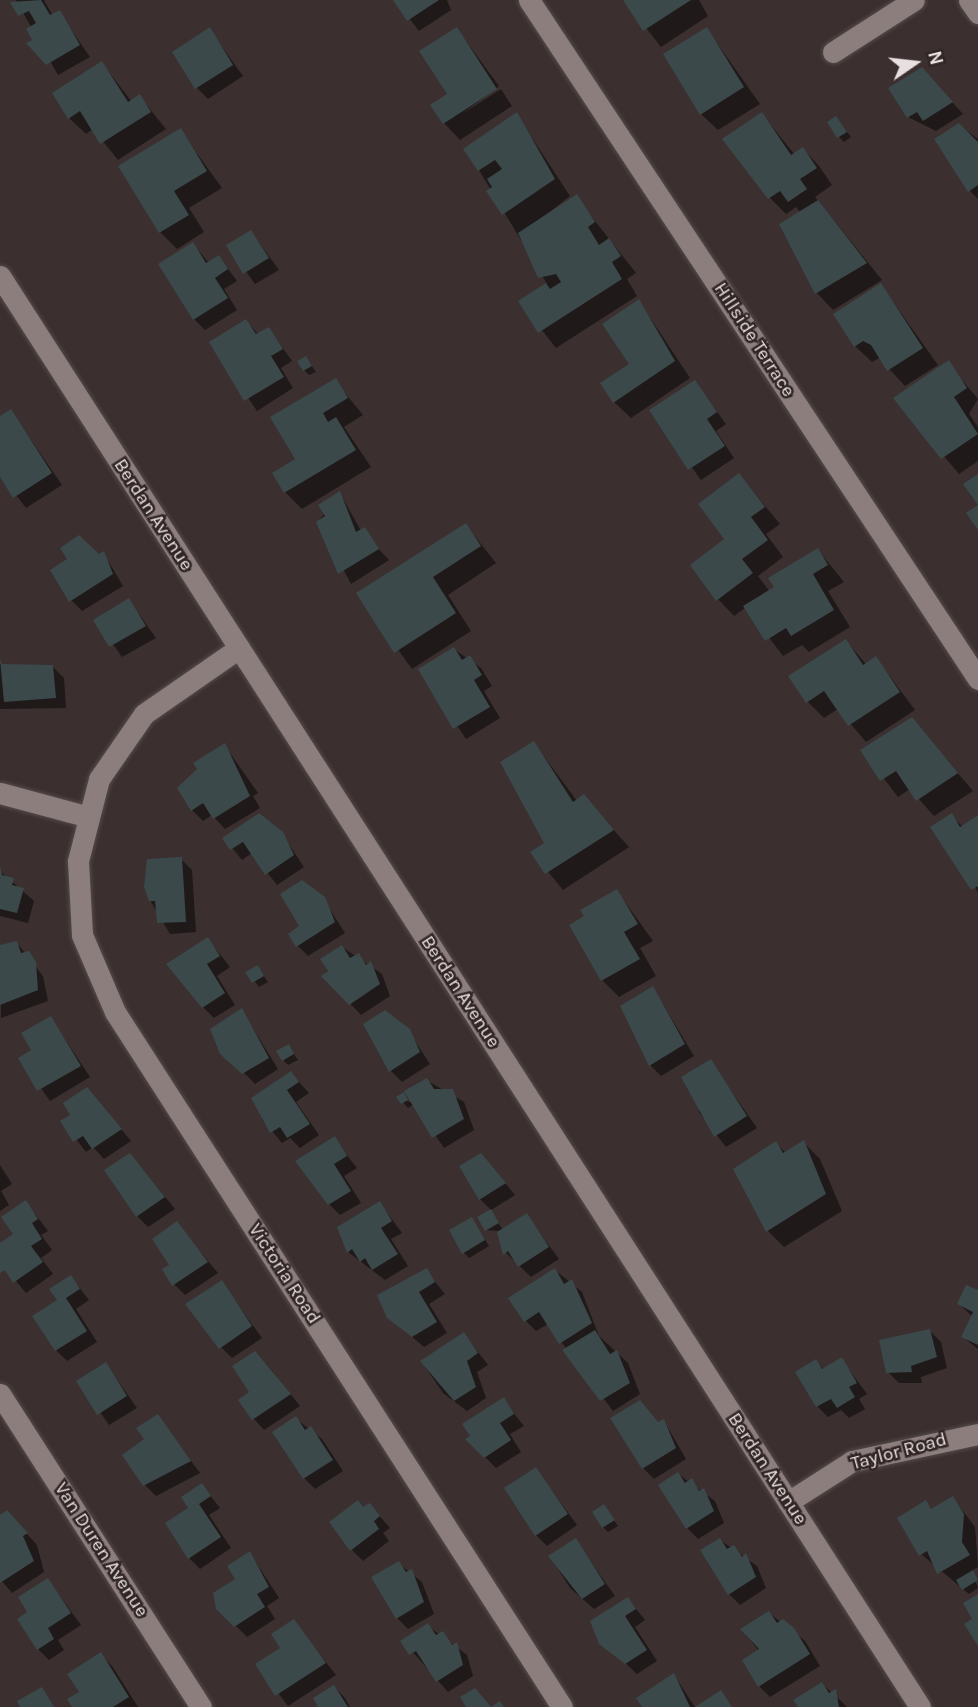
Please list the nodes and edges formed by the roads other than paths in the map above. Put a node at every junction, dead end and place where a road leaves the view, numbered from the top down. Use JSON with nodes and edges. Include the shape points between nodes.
{"nodes":[{"id":1,"x":529,"y":0,"type":"edge"},
{"id":2,"x":914,"y":0,"type":"edge"},
{"id":3,"x":969,"y":0,"type":"edge"},
{"id":4,"x":978,"y":13,"type":"edge"},
{"id":5,"x":833,"y":52,"type":"dead end"},
{"id":6,"x":0,"y":276,"type":"edge"},
{"id":7,"x":239,"y":648,"type":"junction"},
{"id":8,"x":978,"y":679,"type":"edge"},
{"id":9,"x":0,"y":793,"type":"edge"},
{"id":10,"x":85,"y":816,"type":"junction"},
{"id":11,"x":0,"y":1394,"type":"edge"},
{"id":12,"x":978,"y":1434,"type":"edge"},
{"id":13,"x":788,"y":1502,"type":"junction"},
{"id":14,"x":201,"y":1707,"type":"edge"},
{"id":15,"x":562,"y":1707,"type":"edge"},
{"id":16,"x":920,"y":1707,"type":"edge"}],
"edges":[{"from":1,"to":8,"type":"street","name":"Hillside Terrace"},
{"from":2,"to":5,"type":"street"},
{"from":3,"to":4,"type":"street"},
{"from":6,"to":7,"type":"street","name":"Berdan Avenue"},
{"from":7,"to":10,"type":"street","name":"Victoria Road","via":[[144,715],[99,779]]},
{"from":7,"to":13,"type":"street","name":"Berdan Avenue"},
{"from":9,"to":10,"type":"street"},
{"from":10,"to":15,"type":"street","name":"Victoria Road","via":[[78,895],[95,975]]},
{"from":11,"to":14,"type":"street","name":"Van Duren Avenue"},
{"from":12,"to":13,"type":"street","name":"Taylor Road","via":[[852,1461]]},
{"from":13,"to":16,"type":"street","name":"Berdan Avenue"}]}
